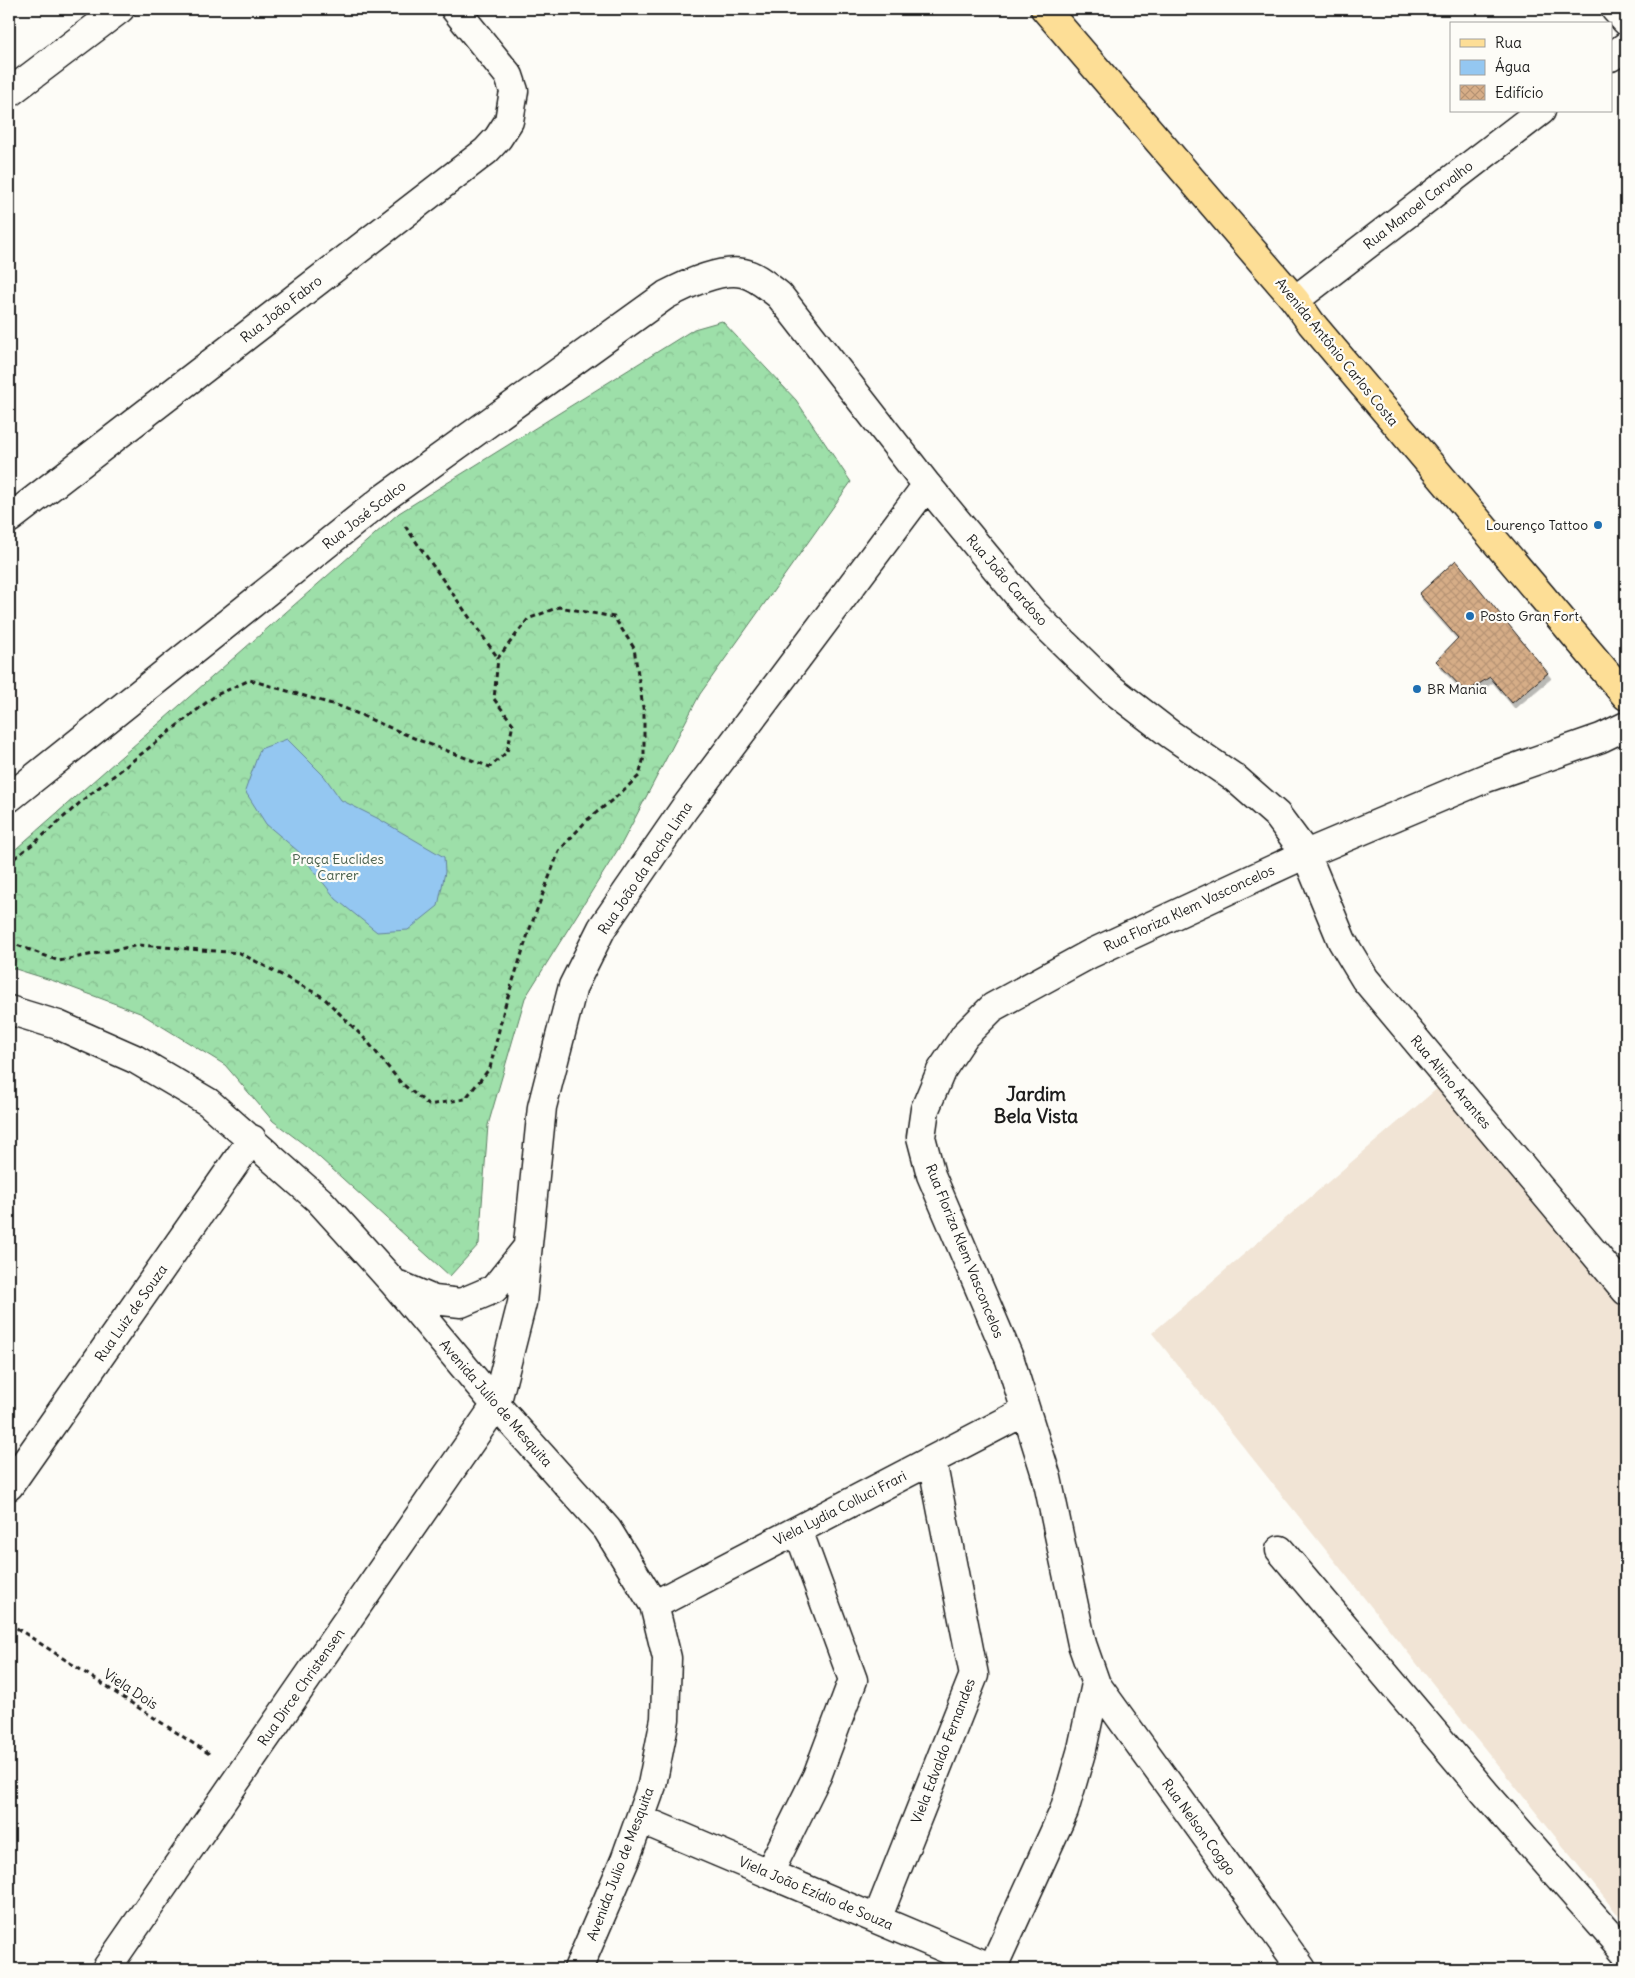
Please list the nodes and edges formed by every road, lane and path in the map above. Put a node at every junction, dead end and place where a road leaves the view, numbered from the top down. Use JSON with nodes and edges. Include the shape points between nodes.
{"nodes":[{"id":1,"x":120,"y":9,"type":"edge"},
{"id":2,"x":455,"y":9,"type":"edge"},
{"id":3,"x":1045,"y":9,"type":"edge"},
{"id":4,"x":1615,"y":9,"type":"edge"},
{"id":5,"x":1626,"y":21,"type":"edge"},
{"id":6,"x":1626,"y":46,"type":"edge"},
{"id":7,"x":1612,"y":56,"type":"edge"},
{"id":8,"x":9,"y":93,"type":"edge"},
{"id":9,"x":1540,"y":112,"type":"edge"},
{"id":10,"x":742,"y":273,"type":"joint"},
{"id":11,"x":1295,"y":300,"type":"junction"},
{"id":12,"x":926,"y":485,"type":"junction"},
{"id":13,"x":384,"y":498,"type":"junction"},
{"id":14,"x":9,"y":519,"type":"edge"},
{"id":15,"x":498,"y":658,"type":"junction"},
{"id":16,"x":1626,"y":696,"type":"edge"},
{"id":17,"x":1626,"y":726,"type":"edge"},
{"id":18,"x":9,"y":798,"type":"edge"},
{"id":19,"x":1306,"y":854,"type":"junction"},
{"id":20,"x":9,"y":929,"type":"edge"},
{"id":21,"x":9,"y":942,"type":"edge"},
{"id":22,"x":9,"y":1010,"type":"edge"},
{"id":23,"x":252,"y":1139,"type":"junction"},
{"id":24,"x":526,"y":1248,"type":"junction"},
{"id":25,"x":393,"y":1282,"type":"junction"},
{"id":26,"x":1626,"y":1291,"type":"edge"},
{"id":27,"x":496,"y":1405,"type":"junction"},
{"id":28,"x":1026,"y":1412,"type":"junction"},
{"id":29,"x":932,"y":1461,"type":"junction"},
{"id":30,"x":9,"y":1486,"type":"edge"},
{"id":31,"x":798,"y":1530,"type":"junction"},
{"id":32,"x":1280,"y":1550,"type":"dead end"},
{"id":33,"x":654,"y":1605,"type":"junction"},
{"id":34,"x":9,"y":1623,"type":"edge"},
{"id":35,"x":1096,"y":1684,"type":"junction"},
{"id":36,"x":241,"y":1774,"type":"junction"},
{"id":37,"x":640,"y":1819,"type":"junction"},
{"id":38,"x":769,"y":1873,"type":"junction"},
{"id":39,"x":877,"y":1919,"type":"junction"},
{"id":40,"x":1626,"y":1954,"type":"edge"},
{"id":41,"x":992,"y":1968,"type":"edge"},
{"id":42,"x":106,"y":1969,"type":"edge"},
{"id":43,"x":578,"y":1969,"type":"edge"},
{"id":44,"x":1302,"y":1969,"type":"edge"}],
"edges":[{"from":1,"to":8,"type":"street"},
{"from":2,"to":14,"type":"street","name":"Rua João Fabro","via":[[509,76],[514,92],[509,121],[498,138],[486,151]]},
{"from":3,"to":11,"type":"main road","name":"Avenida Antônio Carlos Costa"},
{"from":4,"to":5,"type":"street"},
{"from":6,"to":7,"type":"street"},
{"from":9,"to":11,"type":"street","name":"Rua Manoel Carvalho"},
{"from":10,"to":12,"type":"street","name":"Rua João Cardoso","via":[[779,295]]},
{"from":10,"to":13,"type":"street","name":"Rua José Scalco","via":[[718,274],[666,295]]},
{"from":11,"to":16,"type":"main road","name":"Avenida Antônio Carlos Costa"},
{"from":12,"to":19,"type":"street","name":"Rua João Cardoso","via":[[1033,613],[1109,687],[1236,779],[1277,815]]},
{"from":12,"to":24,"type":"street","name":"Rua João da Rocha Lima","via":[[684,809],[602,928],[573,986],[542,1107]]},
{"from":13,"to":15,"type":"path"},
{"from":13,"to":18,"type":"street","name":"Rua José Scalco"},
{"from":15,"to":20,"type":"path","via":[[494,699],[513,724],[507,752],[490,767],[342,707],[250,680],[216,695],[12,860]]},
{"from":15,"to":21,"type":"path","via":[[528,619],[560,607],[614,617],[634,648],[644,714],[644,757],[639,776],[587,820],[559,851],[528,931],[490,1068],[465,1100],[429,1105],[401,1083],[367,1041],[323,997],[240,953],[139,945],[58,961]]},
{"from":17,"to":19,"type":"street","name":"Rua Floriza Klem Vasconcelos","via":[[1601,738],[1486,778]]},
{"from":19,"to":26,"type":"street","name":"Rua Altino Arantes","via":[[1342,941],[1366,979]]},
{"from":19,"to":28,"type":"street","name":"Rua Floriza Klem Vasconcelos","via":[[1090,954],[993,1006],[966,1035],[941,1071],[925,1109],[921,1137],[931,1175],[1010,1360]]},
{"from":22,"to":23,"type":"street","name":"Avenida Julio de Mesquita","via":[[58,1025],[135,1059],[208,1102]]},
{"from":23,"to":25,"type":"street","name":"Avenida Julio de Mesquita","via":[[319,1200]]},
{"from":23,"to":30,"type":"street","name":"Rua Luiz de Souza"},
{"from":24,"to":25,"type":"street","via":[[494,1289],[461,1303],[434,1300]]},
{"from":24,"to":27,"type":"street","name":"Rua João da Rocha Lima","via":[[522,1303]]},
{"from":25,"to":27,"type":"street","name":"Avenida Julio de Mesquita"},
{"from":27,"to":33,"type":"street","name":"Avenida Julio de Mesquita","via":[[607,1529]]},
{"from":27,"to":36,"type":"street","name":"Rua Dirce Christensen"},
{"from":28,"to":29,"type":"street","name":"Viela Lydia Colluci Frari"},
{"from":28,"to":35,"type":"street","name":"Rua Floriza Klem Vasconcelos","via":[[1047,1478],[1082,1644]]},
{"from":29,"to":31,"type":"street","name":"Viela Lydia Colluci Frari"},
{"from":29,"to":39,"type":"street","name":"Viela Edvaldo Fernandes","via":[[974,1676]]},
{"from":31,"to":33,"type":"street","name":"Viela Lydia Colluci Frari"},
{"from":31,"to":38,"type":"street","via":[[853,1680],[817,1776]]},
{"from":32,"to":40,"type":"street"},
{"from":33,"to":37,"type":"street","name":"Avenida Julio de Mesquita","via":[[668,1658],[665,1719],[652,1785]]},
{"from":34,"to":36,"type":"path","name":"Viela Dois"},
{"from":35,"to":41,"type":"street","via":[[1064,1811]]},
{"from":35,"to":44,"type":"street","name":"Rua Nelson Coggo"},
{"from":36,"to":42,"type":"street","name":"Rua Dirce Christensen"},
{"from":37,"to":38,"type":"street","name":"Viela João Ezídio de Souza"},
{"from":37,"to":43,"type":"street","name":"Avenida Julio de Mesquita"},
{"from":38,"to":39,"type":"street","name":"Viela João Ezídio de Souza"},
{"from":39,"to":41,"type":"street","name":"Viela João Ezídio de Souza"}]}
